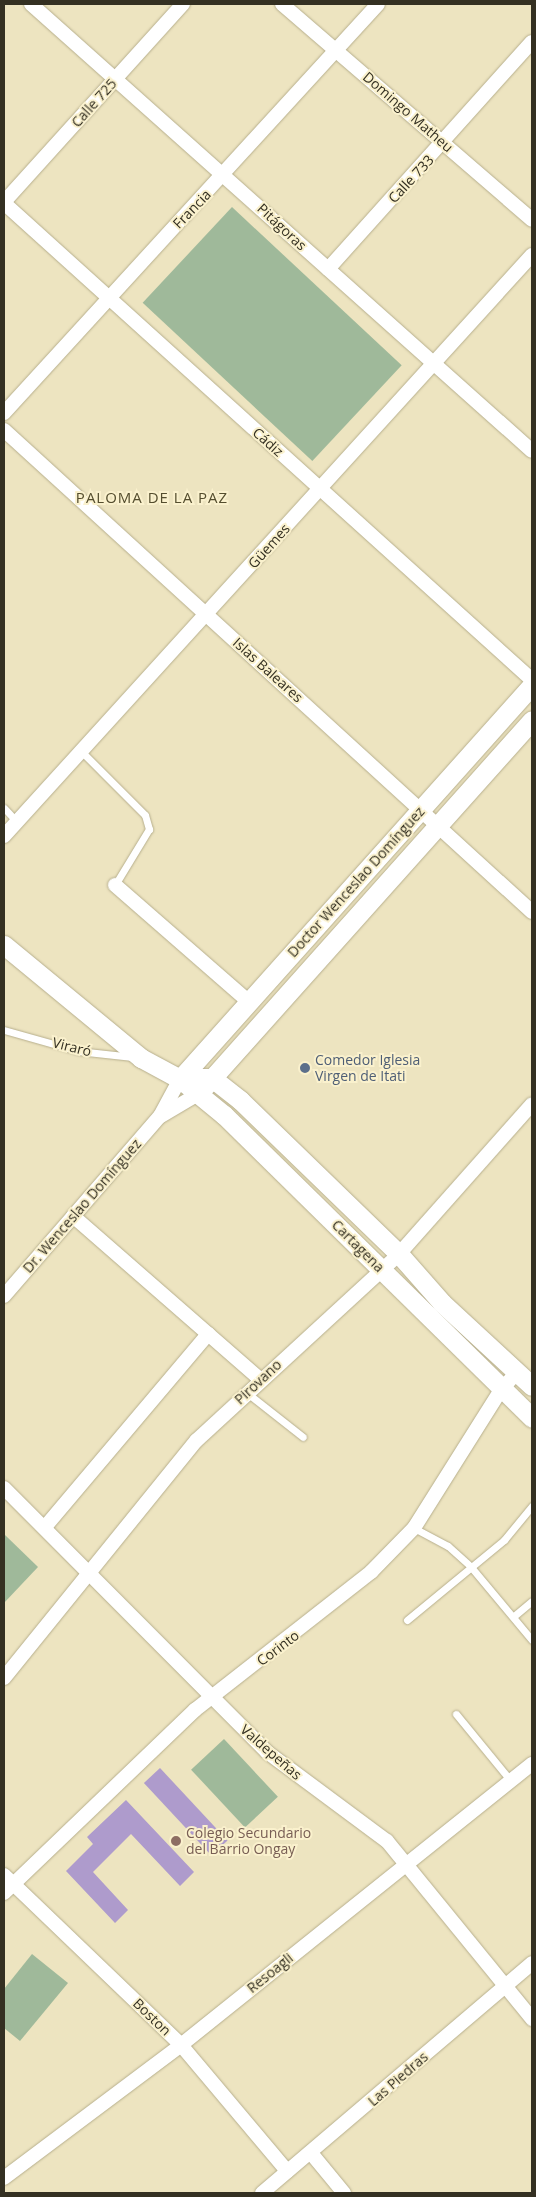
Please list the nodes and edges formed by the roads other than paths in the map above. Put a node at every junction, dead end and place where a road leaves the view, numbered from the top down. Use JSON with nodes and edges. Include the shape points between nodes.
{"nodes":[{"id":1,"x":31,"y":4,"type":"edge"},
{"id":2,"x":183,"y":4,"type":"edge"},
{"id":3,"x":282,"y":4,"type":"edge"},
{"id":4,"x":378,"y":4,"type":"edge"},
{"id":5,"x":532,"y":42,"type":"edge"},
{"id":6,"x":336,"y":50,"type":"junction"},
{"id":7,"x":117,"y":78,"type":"junction"},
{"id":8,"x":445,"y":143,"type":"junction"},
{"id":9,"x":226,"y":174,"type":"junction"},
{"id":10,"x":4,"y":202,"type":"edge"},
{"id":11,"x":532,"y":220,"type":"edge"},
{"id":12,"x":532,"y":255,"type":"edge"},
{"id":13,"x":328,"y":269,"type":"junction"},
{"id":14,"x":109,"y":297,"type":"junction"},
{"id":15,"x":432,"y":364,"type":"junction"},
{"id":16,"x":4,"y":413,"type":"edge"},
{"id":17,"x":4,"y":430,"type":"edge"},
{"id":18,"x":532,"y":451,"type":"edge"},
{"id":19,"x":320,"y":489,"type":"junction"},
{"id":20,"x":208,"y":614,"type":"junction"},
{"id":21,"x":532,"y":680,"type":"edge"},
{"id":22,"x":532,"y":686,"type":"edge"},
{"id":23,"x":532,"y":720,"type":"edge"},
{"id":24,"x":82,"y":752,"type":"junction"},
{"id":25,"x":4,"y":808,"type":"edge"},
{"id":26,"x":421,"y":809,"type":"junction"},
{"id":27,"x":17,"y":822,"type":"junction"},
{"id":28,"x":437,"y":825,"type":"junction"},
{"id":29,"x":4,"y":836,"type":"edge"},
{"id":30,"x":115,"y":885,"type":"joint"},
{"id":31,"x":532,"y":912,"type":"edge"},
{"id":32,"x":4,"y":945,"type":"edge"},
{"id":33,"x":249,"y":1002,"type":"junction"},
{"id":34,"x":4,"y":1030,"type":"edge"},
{"id":35,"x":141,"y":1058,"type":"junction"},
{"id":36,"x":212,"y":1078,"type":"junction"},
{"id":37,"x":180,"y":1079,"type":"junction"},
{"id":38,"x":198,"y":1094,"type":"junction"},
{"id":39,"x":532,"y":1104,"type":"edge"},
{"id":40,"x":160,"y":1116,"type":"junction"},
{"id":41,"x":73,"y":1216,"type":"junction"},
{"id":42,"x":399,"y":1254,"type":"junction"},
{"id":43,"x":381,"y":1268,"type":"junction"},
{"id":44,"x":4,"y":1296,"type":"edge"},
{"id":45,"x":208,"y":1334,"type":"junction"},
{"id":46,"x":517,"y":1372,"type":"junction"},
{"id":47,"x":260,"y":1380,"type":"junction"},
{"id":48,"x":532,"y":1386,"type":"edge"},
{"id":49,"x":501,"y":1390,"type":"junction"},
{"id":50,"x":247,"y":1393,"type":"junction"},
{"id":51,"x":532,"y":1418,"type":"edge"},
{"id":52,"x":303,"y":1437,"type":"dead end"},
{"id":53,"x":4,"y":1488,"type":"edge"},
{"id":54,"x":532,"y":1506,"type":"edge"},
{"id":55,"x":45,"y":1527,"type":"junction"},
{"id":56,"x":414,"y":1528,"type":"junction"},
{"id":57,"x":471,"y":1567,"type":"junction"},
{"id":58,"x":89,"y":1570,"type":"junction"},
{"id":59,"x":532,"y":1601,"type":"edge"},
{"id":60,"x":514,"y":1616,"type":"junction"},
{"id":61,"x":407,"y":1620,"type":"dead end"},
{"id":62,"x":532,"y":1640,"type":"edge"},
{"id":63,"x":4,"y":1678,"type":"edge"},
{"id":64,"x":211,"y":1698,"type":"junction"},
{"id":65,"x":456,"y":1714,"type":"dead end"},
{"id":66,"x":532,"y":1764,"type":"edge"},
{"id":67,"x":512,"y":1781,"type":"junction"},
{"id":68,"x":404,"y":1866,"type":"junction"},
{"id":69,"x":7,"y":1884,"type":"edge"},
{"id":70,"x":532,"y":1963,"type":"edge"},
{"id":71,"x":506,"y":1986,"type":"junction"},
{"id":72,"x":532,"y":2019,"type":"edge"},
{"id":73,"x":181,"y":2045,"type":"junction"},
{"id":74,"x":311,"y":2153,"type":"junction"},
{"id":75,"x":287,"y":2172,"type":"junction"},
{"id":76,"x":4,"y":2178,"type":"edge"},
{"id":77,"x":262,"y":2193,"type":"edge"},
{"id":78,"x":344,"y":2193,"type":"edge"}],
"edges":[{"from":1,"to":7,"type":"street","name":"Pitágoras"},
{"from":2,"to":7,"type":"street","name":"Calle 725"},
{"from":3,"to":6,"type":"street","name":"Domingo Matheu"},
{"from":4,"to":6,"type":"street","name":"Francia"},
{"from":5,"to":8,"type":"street","name":"Calle 733"},
{"from":6,"to":8,"type":"street","name":"Domingo Matheu"},
{"from":6,"to":9,"type":"street","name":"Francia"},
{"from":7,"to":9,"type":"street","name":"Pitágoras"},
{"from":7,"to":10,"type":"street","name":"Calle 725"},
{"from":8,"to":11,"type":"street","name":"Domingo Matheu"},
{"from":8,"to":13,"type":"street","name":"Calle 733"},
{"from":9,"to":13,"type":"street","name":"Pitágoras"},
{"from":9,"to":14,"type":"street","name":"Francia"},
{"from":10,"to":14,"type":"street","name":"Cádiz"},
{"from":12,"to":15,"type":"street","name":"Güemes"},
{"from":13,"to":15,"type":"street","name":"Pitágoras"},
{"from":14,"to":16,"type":"street","name":"Francia"},
{"from":14,"to":19,"type":"street","name":"Cádiz"},
{"from":15,"to":18,"type":"street","name":"Pitágoras"},
{"from":15,"to":19,"type":"street","name":"Güemes"},
{"from":17,"to":20,"type":"street","name":"Islas Baleares"},
{"from":19,"to":20,"type":"street","name":"Güemes"},
{"from":19,"to":21,"type":"street","name":"Cádiz"},
{"from":20,"to":24,"type":"street","name":"Güemes"},
{"from":20,"to":26,"type":"street","name":"Islas Baleares"},
{"from":22,"to":26,"type":"main road","name":"Doctor Wenceslao Domínguez"},
{"from":23,"to":28,"type":"main road","name":"Doctor Wenceslao Domínguez"},
{"from":24,"to":27,"type":"street","name":"Güemes"},
{"from":24,"to":30,"type":"lane","via":[[145,815],[149,829]]},
{"from":25,"to":27,"type":"lane"},
{"from":26,"to":28,"type":"street","name":"Islas Baleares"},
{"from":26,"to":33,"type":"main road","name":"Doctor Wenceslao Domínguez"},
{"from":27,"to":29,"type":"street","name":"Güemes"},
{"from":28,"to":31,"type":"street","name":"Islas Baleares"},
{"from":28,"to":36,"type":"main road","name":"Doctor Wenceslao Domínguez"},
{"from":30,"to":33,"type":"street"},
{"from":32,"to":35,"type":"main road","name":"Cartagena"},
{"from":33,"to":37,"type":"main road","name":"Doctor Wenceslao Domínguez"},
{"from":34,"to":35,"type":"lane","name":"Viraró","via":[[78,1051]]},
{"from":35,"to":37,"type":"main road","name":"Cartagena"},
{"from":36,"to":37,"type":"main road"},
{"from":36,"to":38,"type":"main road","name":"Doctor Wenceslao Domínguez"},
{"from":36,"to":42,"type":"main road","name":"Cartagena"},
{"from":37,"to":38,"type":"main road","name":"Cartagena"},
{"from":37,"to":40,"type":"street","name":"Dr. Wenceslao Domínguez"},
{"from":38,"to":40,"type":"street","name":"Dr. Wenceslao Domínguez"},
{"from":38,"to":43,"type":"main road","name":"Cartagena"},
{"from":39,"to":42,"type":"street","name":"Pirovano"},
{"from":40,"to":41,"type":"street","name":"Dr. Wenceslao Domínguez"},
{"from":41,"to":44,"type":"street","name":"Dr. Wenceslao Domínguez"},
{"from":41,"to":45,"type":"street"},
{"from":42,"to":43,"type":"street","name":"Pirovano"},
{"from":42,"to":46,"type":"main road","name":"Cartagena","via":[[442,1303]]},
{"from":43,"to":47,"type":"street","name":"Pirovano"},
{"from":43,"to":49,"type":"main road","name":"Cartagena"},
{"from":45,"to":47,"type":"street"},
{"from":45,"to":55,"type":"street"},
{"from":46,"to":48,"type":"main road","name":"Cartagena"},
{"from":46,"to":49,"type":"street","name":"Corinto"},
{"from":47,"to":50,"type":"street","name":"Pirovano"},
{"from":49,"to":51,"type":"main road","name":"Cartagena"},
{"from":49,"to":56,"type":"street","name":"Corinto"},
{"from":50,"to":52,"type":"lane"},
{"from":50,"to":58,"type":"street","name":"Pirovano","via":[[197,1440]]},
{"from":53,"to":55,"type":"street","name":"Valdepeñas"},
{"from":54,"to":57,"type":"lane","via":[[504,1540]]},
{"from":55,"to":58,"type":"street","name":"Valdepeñas"},
{"from":56,"to":57,"type":"lane","via":[[448,1546]]},
{"from":56,"to":64,"type":"street","name":"Corinto","via":[[323,1614]]},
{"from":57,"to":60,"type":"lane"},
{"from":57,"to":61,"type":"lane"},
{"from":58,"to":63,"type":"street","name":"Pirovano"},
{"from":58,"to":64,"type":"street","name":"Valdepeñas"},
{"from":59,"to":60,"type":"lane"},
{"from":60,"to":62,"type":"lane"},
{"from":64,"to":68,"type":"street","name":"Valdepeñas","via":[[268,1752],[369,1825]]},
{"from":64,"to":69,"type":"street","name":"Corinto"},
{"from":65,"to":67,"type":"lane"},
{"from":66,"to":67,"type":"street","name":"Resoagli"},
{"from":67,"to":68,"type":"street","name":"Resoagli"},
{"from":68,"to":71,"type":"street","name":"Valdepeñas"},
{"from":68,"to":73,"type":"street","name":"Resoagli"},
{"from":69,"to":73,"type":"street","name":"Boston"},
{"from":70,"to":71,"type":"street","name":"Las Piedras"},
{"from":71,"to":72,"type":"street","name":"Valdepeñas"},
{"from":71,"to":74,"type":"street","name":"Las Piedras"},
{"from":73,"to":75,"type":"street","name":"Boston"},
{"from":73,"to":76,"type":"street","name":"Resoagli"},
{"from":74,"to":75,"type":"street","name":"Las Piedras"},
{"from":74,"to":78,"type":"street"},
{"from":75,"to":77,"type":"street","name":"Las Piedras"}]}
